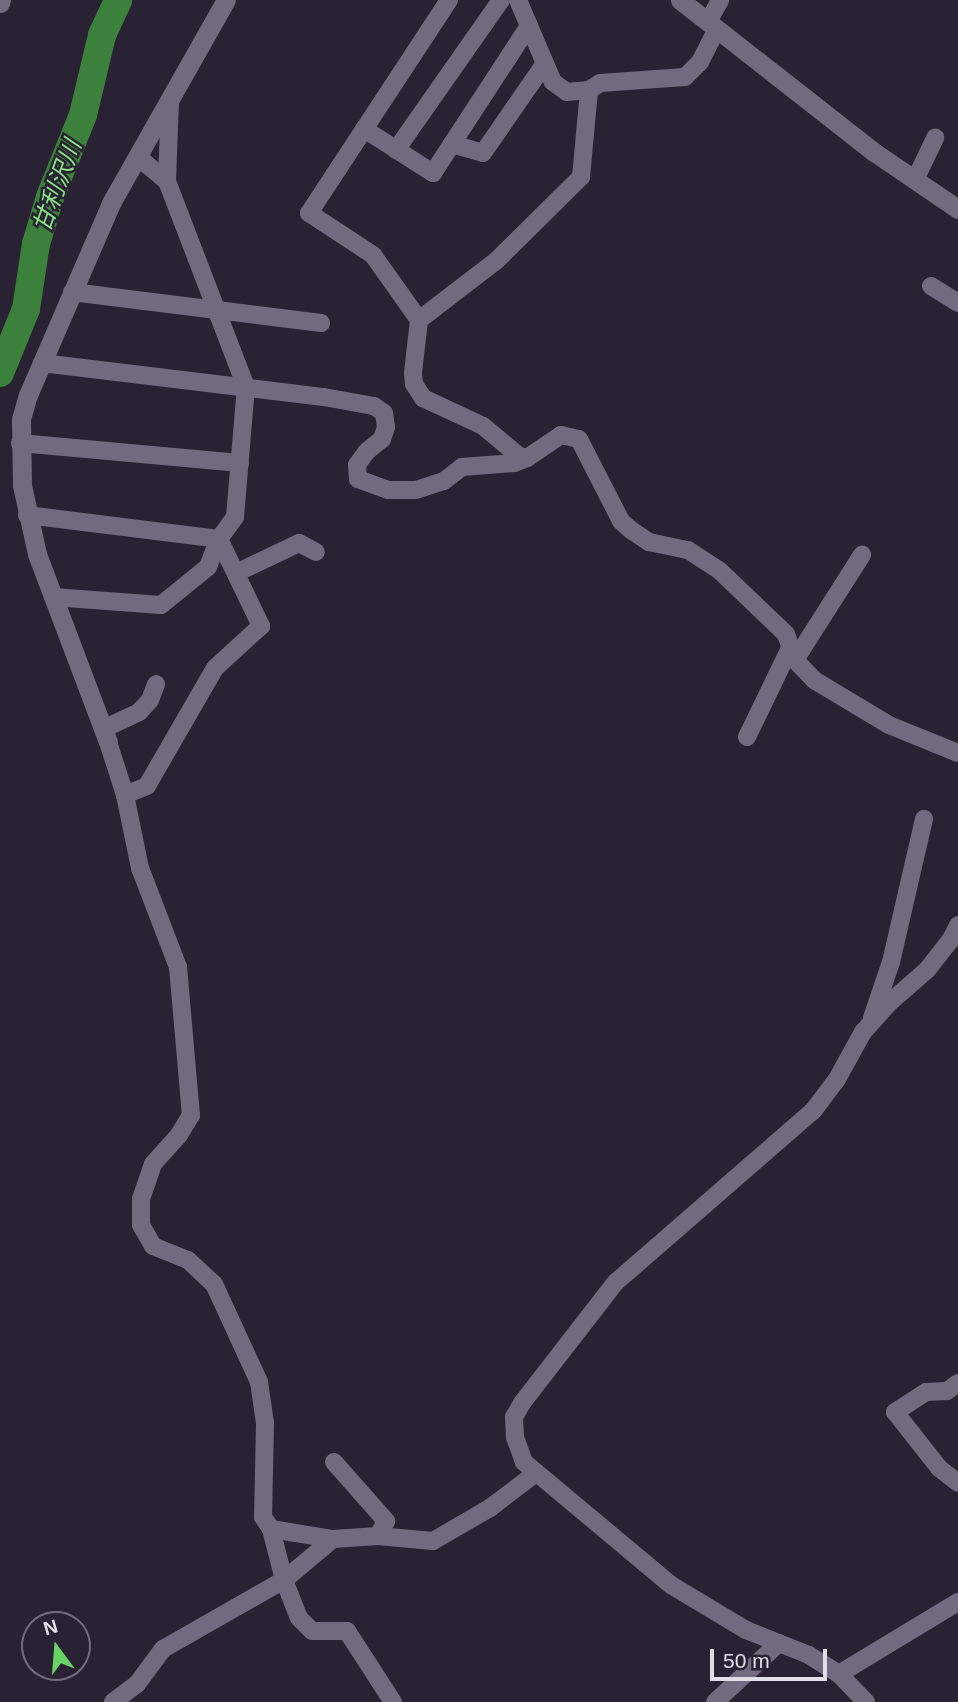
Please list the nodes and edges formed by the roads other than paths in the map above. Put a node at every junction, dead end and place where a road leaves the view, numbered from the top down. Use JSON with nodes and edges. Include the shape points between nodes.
{"nodes":[{"id":1,"x":226,"y":0,"type":"edge"},
{"id":2,"x":449,"y":0,"type":"edge"},
{"id":3,"x":501,"y":0,"type":"edge"},
{"id":4,"x":518,"y":0,"type":"edge"},
{"id":5,"x":680,"y":0,"type":"edge"},
{"id":6,"x":720,"y":0,"type":"edge"},
{"id":7,"x":713,"y":25,"type":"junction"},
{"id":8,"x":529,"y":26,"type":"junction"},
{"id":9,"x":545,"y":63,"type":"junction"},
{"id":10,"x":589,"y":90,"type":"junction"},
{"id":11,"x":170,"y":100,"type":"junction"},
{"id":12,"x":364,"y":129,"type":"junction"},
{"id":13,"x":935,"y":138,"type":"dead end"},
{"id":14,"x":452,"y":144,"type":"junction"},
{"id":15,"x":396,"y":150,"type":"junction"},
{"id":16,"x":138,"y":157,"type":"junction"},
{"id":17,"x":915,"y":180,"type":"junction"},
{"id":18,"x":167,"y":181,"type":"junction"},
{"id":19,"x":958,"y":209,"type":"edge"},
{"id":20,"x":931,"y":286,"type":"dead end"},
{"id":21,"x":72,"y":292,"type":"junction"},
{"id":22,"x":958,"y":303,"type":"edge"},
{"id":23,"x":216,"y":310,"type":"junction"},
{"id":24,"x":419,"y":320,"type":"junction"},
{"id":25,"x":321,"y":323,"type":"dead end"},
{"id":26,"x":42,"y":363,"type":"junction"},
{"id":27,"x":246,"y":387,"type":"junction"},
{"id":28,"x":20,"y":443,"type":"junction"},
{"id":29,"x":527,"y":458,"type":"junction"},
{"id":30,"x":240,"y":463,"type":"junction"},
{"id":31,"x":27,"y":515,"type":"junction"},
{"id":32,"x":219,"y":539,"type":"junction"},
{"id":33,"x":316,"y":552,"type":"dead end"},
{"id":34,"x":862,"y":555,"type":"dead end"},
{"id":35,"x":236,"y":573,"type":"junction"},
{"id":36,"x":53,"y":597,"type":"junction"},
{"id":37,"x":793,"y":654,"type":"junction"},
{"id":38,"x":156,"y":684,"type":"dead end"},
{"id":39,"x":106,"y":735,"type":"junction"},
{"id":40,"x":747,"y":737,"type":"dead end"},
{"id":41,"x":958,"y":752,"type":"edge"},
{"id":42,"x":125,"y":795,"type":"junction"},
{"id":43,"x":924,"y":819,"type":"dead end"},
{"id":44,"x":958,"y":925,"type":"edge"},
{"id":45,"x":870,"y":1024,"type":"junction"},
{"id":46,"x":958,"y":1383,"type":"edge"},
{"id":47,"x":334,"y":1462,"type":"dead end"},
{"id":48,"x":536,"y":1473,"type":"junction"},
{"id":49,"x":958,"y":1483,"type":"edge"},
{"id":50,"x":271,"y":1529,"type":"junction"},
{"id":51,"x":378,"y":1536,"type":"junction"},
{"id":52,"x":333,"y":1539,"type":"junction"},
{"id":53,"x":284,"y":1580,"type":"junction"},
{"id":54,"x":958,"y":1602,"type":"edge"},
{"id":55,"x":779,"y":1643,"type":"junction"},
{"id":56,"x":839,"y":1674,"type":"junction"},
{"id":57,"x":113,"y":1702,"type":"edge"},
{"id":58,"x":393,"y":1702,"type":"edge"},
{"id":59,"x":715,"y":1702,"type":"edge"},
{"id":60,"x":866,"y":1702,"type":"edge"}],
"edges":[{"from":1,"to":11,"type":"street"},
{"from":2,"to":12,"type":"street"},
{"from":3,"to":15,"type":"street"},
{"from":4,"to":8,"type":"street"},
{"from":5,"to":7,"type":"street"},
{"from":6,"to":7,"type":"street"},
{"from":7,"to":10,"type":"street","via":[[700,62],[685,77],[600,83]]},
{"from":7,"to":17,"type":"street"},
{"from":8,"to":9,"type":"street"},
{"from":8,"to":14,"type":"street"},
{"from":9,"to":10,"type":"street","via":[[553,82],[567,92]]},
{"from":9,"to":14,"type":"street","via":[[483,153]]},
{"from":10,"to":24,"type":"street","via":[[581,177],[496,261]]},
{"from":11,"to":16,"type":"street"},
{"from":11,"to":18,"type":"street"},
{"from":12,"to":15,"type":"street"},
{"from":12,"to":24,"type":"street","via":[[309,213],[373,255]]},
{"from":13,"to":17,"type":"street"},
{"from":14,"to":15,"type":"street","via":[[433,173]]},
{"from":16,"to":18,"type":"street"},
{"from":16,"to":21,"type":"street","via":[[111,202]]},
{"from":17,"to":19,"type":"street"},
{"from":18,"to":23,"type":"street"},
{"from":20,"to":22,"type":"street"},
{"from":21,"to":23,"type":"street"},
{"from":21,"to":26,"type":"street"},
{"from":23,"to":25,"type":"street"},
{"from":23,"to":27,"type":"street"},
{"from":24,"to":29,"type":"street","via":[[413,373],[414,384],[424,398],[483,426]]},
{"from":26,"to":27,"type":"street"},
{"from":26,"to":28,"type":"street","via":[[21,419]]},
{"from":27,"to":29,"type":"street","via":[[374,406],[384,413],[382,439],[357,465],[358,479],[372,486],[416,491],[444,481],[462,467]]},
{"from":27,"to":30,"type":"street"},
{"from":28,"to":30,"type":"street"},
{"from":28,"to":31,"type":"street"},
{"from":29,"to":37,"type":"street","via":[[561,435],[579,439],[621,521],[649,542],[688,550],[720,571],[786,634]]},
{"from":30,"to":32,"type":"street","via":[[235,517]]},
{"from":31,"to":32,"type":"street"},
{"from":31,"to":36,"type":"street"},
{"from":32,"to":35,"type":"street"},
{"from":32,"to":36,"type":"street","via":[[208,567],[161,605]]},
{"from":33,"to":35,"type":"street","via":[[299,543]]},
{"from":34,"to":37,"type":"street"},
{"from":35,"to":42,"type":"street","via":[[261,625],[215,667],[148,786]]},
{"from":36,"to":39,"type":"street"},
{"from":37,"to":40,"type":"street"},
{"from":37,"to":41,"type":"street","via":[[814,680],[889,725]]},
{"from":38,"to":39,"type":"street","via":[[139,712]]},
{"from":39,"to":42,"type":"street"},
{"from":42,"to":50,"type":"street","via":[[140,868],[178,967],[191,1115],[153,1164],[141,1199],[141,1225],[153,1246],[188,1260],[214,1284],[259,1382],[265,1423],[263,1517]]},
{"from":43,"to":45,"type":"street","via":[[891,962]]},
{"from":44,"to":45,"type":"street","via":[[927,970]]},
{"from":45,"to":48,"type":"street","via":[[813,1111],[616,1282],[522,1403],[514,1417],[515,1437],[524,1462]]},
{"from":46,"to":49,"type":"street","via":[[947,1391],[926,1392],[895,1412],[939,1468]]},
{"from":47,"to":51,"type":"street","via":[[386,1521]]},
{"from":48,"to":51,"type":"street","via":[[490,1508],[432,1541]]},
{"from":48,"to":55,"type":"street","via":[[671,1585],[746,1630]]},
{"from":50,"to":52,"type":"street"},
{"from":50,"to":53,"type":"street"},
{"from":51,"to":52,"type":"street"},
{"from":52,"to":53,"type":"street"},
{"from":53,"to":57,"type":"street","via":[[163,1649],[137,1684]]},
{"from":53,"to":58,"type":"street","via":[[299,1618],[312,1631],[347,1631]]},
{"from":54,"to":56,"type":"street"},
{"from":55,"to":56,"type":"street","via":[[809,1654]]},
{"from":55,"to":59,"type":"street"},
{"from":56,"to":60,"type":"street"}]}
